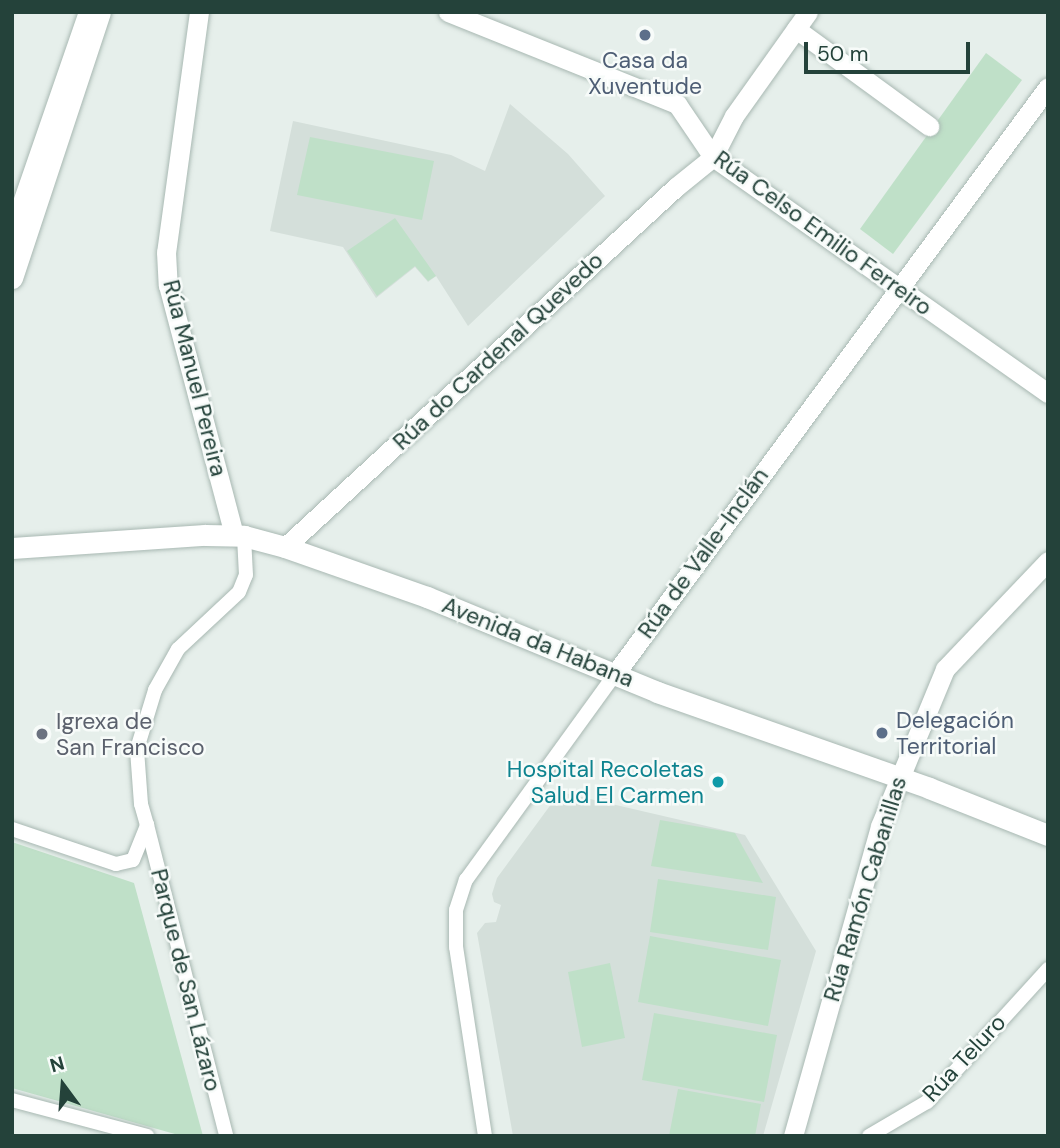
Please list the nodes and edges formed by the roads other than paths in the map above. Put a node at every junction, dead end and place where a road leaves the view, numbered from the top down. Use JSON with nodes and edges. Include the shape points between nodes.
{"nodes":[{"id":1,"x":88,"y":12,"type":"edge"},
{"id":2,"x":100,"y":12,"type":"edge"},
{"id":3,"x":199,"y":12,"type":"edge"},
{"id":4,"x":448,"y":12,"type":"edge"},
{"id":5,"x":808,"y":12,"type":"edge"},
{"id":6,"x":796,"y":29,"type":"junction"},
{"id":7,"x":1048,"y":87,"type":"edge"},
{"id":8,"x":929,"y":126,"type":"dead end"},
{"id":9,"x":713,"y":157,"type":"junction"},
{"id":10,"x":16,"y":240,"type":"edge"},
{"id":11,"x":12,"y":278,"type":"edge"},
{"id":12,"x":898,"y":287,"type":"junction"},
{"id":13,"x":1048,"y":393,"type":"edge"},
{"id":14,"x":239,"y":536,"type":"junction"},
{"id":15,"x":285,"y":547,"type":"junction"},
{"id":16,"x":12,"y":548,"type":"edge"},
{"id":17,"x":1048,"y":561,"type":"edge"},
{"id":18,"x":615,"y":674,"type":"junction"},
{"id":19,"x":898,"y":777,"type":"junction"},
{"id":20,"x":147,"y":825,"type":"junction"},
{"id":21,"x":12,"y":830,"type":"edge"},
{"id":22,"x":1048,"y":835,"type":"edge"},
{"id":23,"x":1048,"y":969,"type":"edge"},
{"id":24,"x":12,"y":1100,"type":"edge"},
{"id":25,"x":147,"y":1136,"type":"edge"},
{"id":26,"x":226,"y":1136,"type":"edge"},
{"id":27,"x":485,"y":1136,"type":"edge"},
{"id":28,"x":793,"y":1136,"type":"edge"},
{"id":29,"x":869,"y":1136,"type":"edge"}],
"edges":[{"from":1,"to":10,"type":"street"},
{"from":2,"to":10,"type":"street"},
{"from":3,"to":14,"type":"street","name":"Rúa Manuel Pereira","via":[[166,251],[168,285]]},
{"from":4,"to":9,"type":"street","name":"Rúa Celso Emilio Ferreiro","via":[[677,104]]},
{"from":5,"to":6,"type":"street"},
{"from":6,"to":8,"type":"street"},
{"from":6,"to":9,"type":"street","via":[[734,116]]},
{"from":7,"to":12,"type":"street","name":"Rúa de Valle-Inclán"},
{"from":9,"to":12,"type":"street","name":"Rúa Celso Emilio Ferreiro"},
{"from":9,"to":15,"type":"street","name":"Rúa do Cardenal Quevedo"},
{"from":10,"to":11,"type":"street"},
{"from":12,"to":13,"type":"street","name":"Rúa Celso Emilio Ferreiro"},
{"from":12,"to":18,"type":"street","name":"Rúa de Valle-Inclán"},
{"from":14,"to":15,"type":"street","name":"Avenida da Habana"},
{"from":14,"to":16,"type":"street","name":"Avenida da Habana"},
{"from":14,"to":20,"type":"street","name":"Parque de San Lázaro","via":[[246,575],[239,592],[178,649],[145,717],[137,749]]},
{"from":15,"to":18,"type":"street","name":"Avenida da Habana","via":[[427,597]]},
{"from":17,"to":19,"type":"street","name":"Rúa Ramón Cabanillas","via":[[945,668]]},
{"from":18,"to":19,"type":"street","name":"Avenida da Habana"},
{"from":18,"to":27,"type":"street","name":"Rúa de Valle-Inclán","via":[[467,880],[456,910],[456,947]]},
{"from":19,"to":22,"type":"street","name":"Avenida da Habana"},
{"from":19,"to":28,"type":"street","name":"Rúa Ramón Cabanillas","via":[[880,826]]},
{"from":20,"to":21,"type":"street","via":[[133,860],[116,864]]},
{"from":20,"to":26,"type":"street","name":"Parque de San Lázaro"},
{"from":23,"to":29,"type":"street","name":"Rúa Teluro","via":[[927,1102]]},
{"from":24,"to":25,"type":"street"}]}
